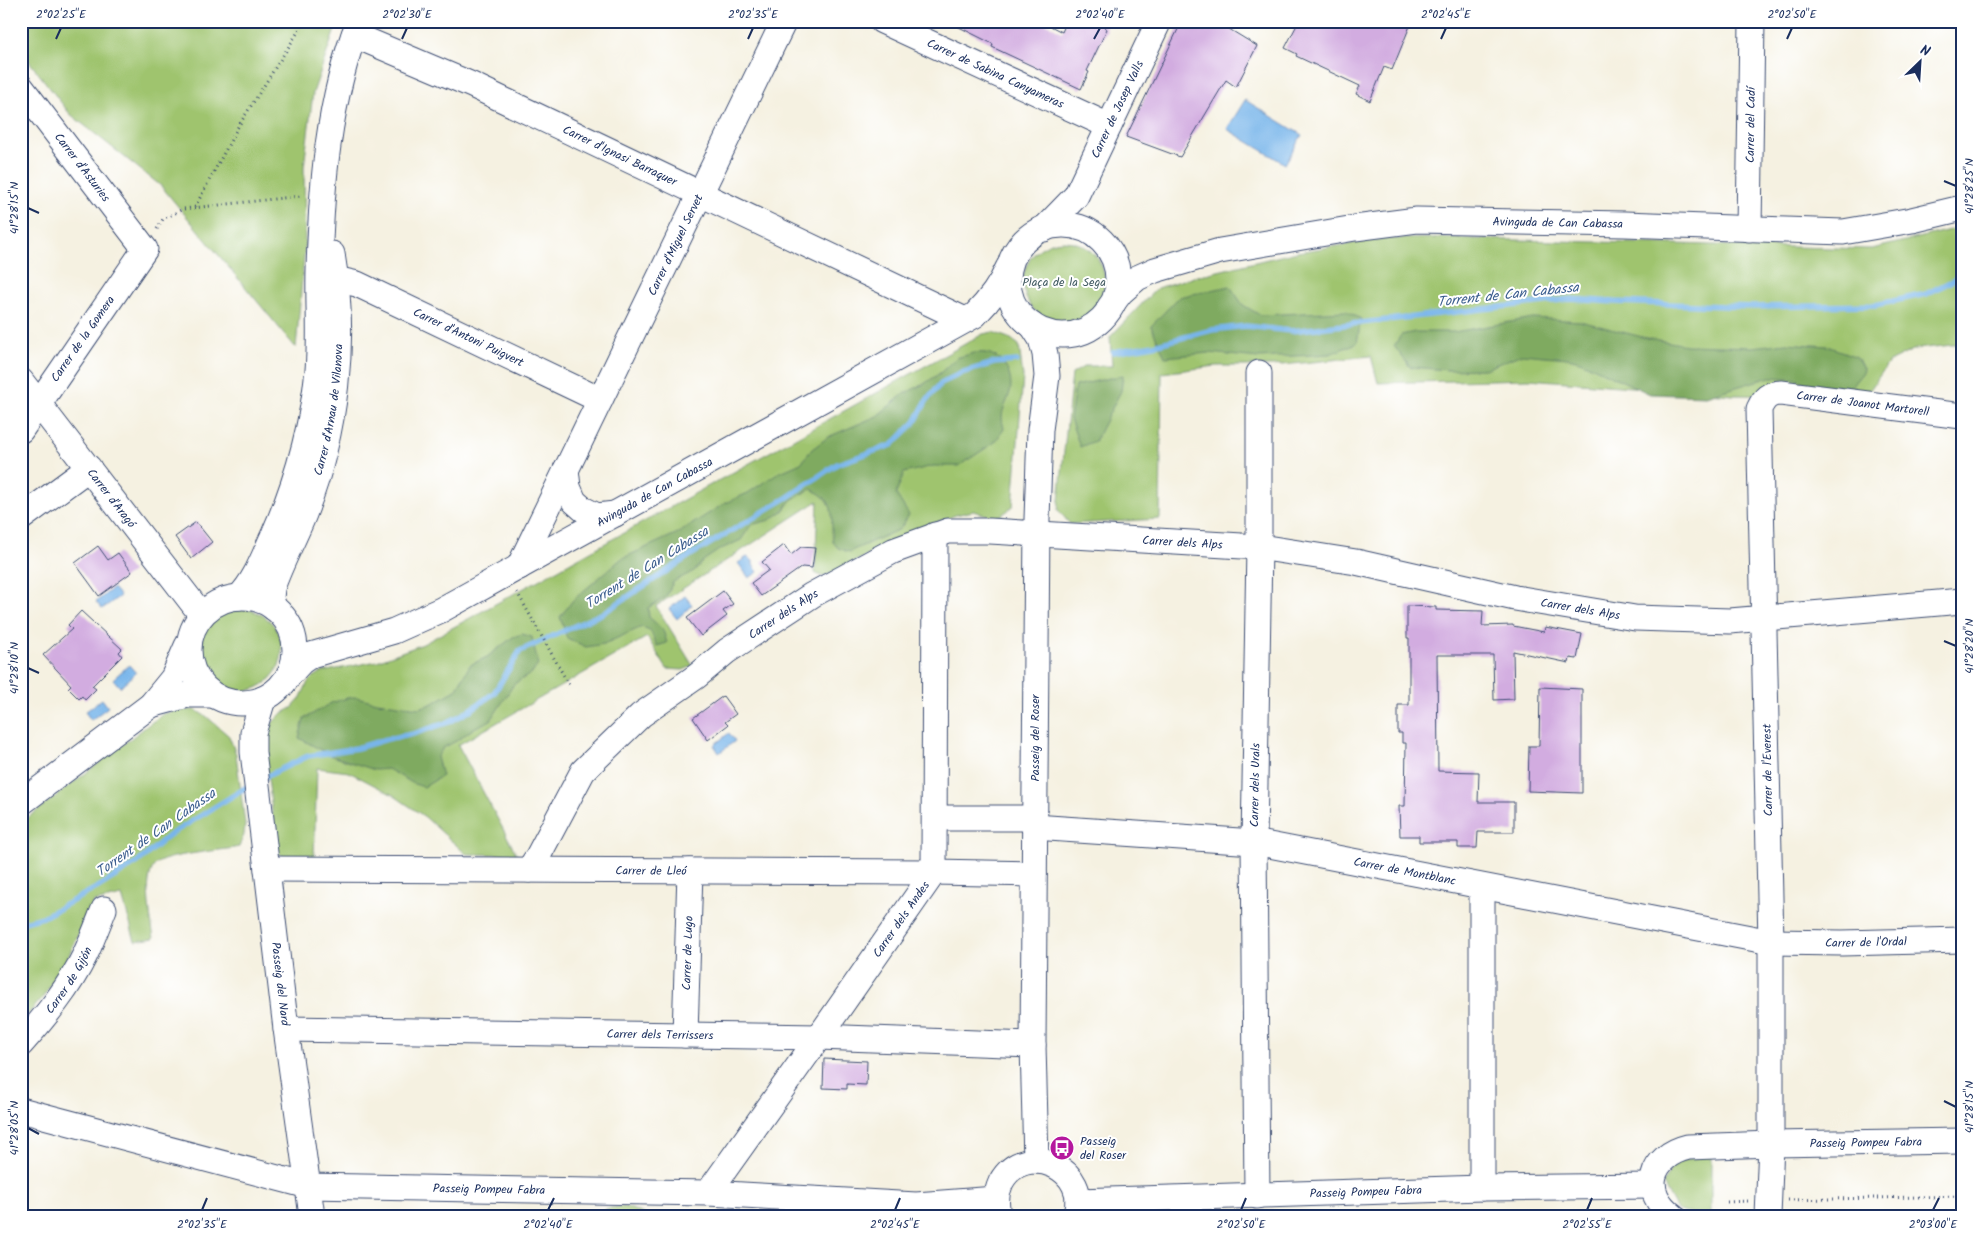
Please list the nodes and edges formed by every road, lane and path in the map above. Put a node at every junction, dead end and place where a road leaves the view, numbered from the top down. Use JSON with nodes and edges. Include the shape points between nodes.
{"nodes":[{"id":1,"x":305,"y":21,"type":"edge"},
{"id":2,"x":784,"y":21,"type":"edge"},
{"id":3,"x":882,"y":21,"type":"edge"},
{"id":4,"x":1159,"y":21,"type":"edge"},
{"id":5,"x":1752,"y":21,"type":"edge"},
{"id":6,"x":356,"y":28,"type":"edge"},
{"id":7,"x":21,"y":87,"type":"edge"},
{"id":8,"x":1109,"y":126,"type":"junction"},
{"id":9,"x":701,"y":193,"type":"junction"},
{"id":10,"x":1076,"y":196,"type":"junction"},
{"id":11,"x":316,"y":199,"type":"junction"},
{"id":12,"x":195,"y":207,"type":"junction"},
{"id":13,"x":1962,"y":208,"type":"edge"},
{"id":14,"x":1044,"y":229,"type":"junction"},
{"id":15,"x":1749,"y":229,"type":"junction"},
{"id":16,"x":1094,"y":236,"type":"junction"},
{"id":17,"x":145,"y":249,"type":"junction"},
{"id":18,"x":1008,"y":268,"type":"junction"},
{"id":19,"x":1155,"y":270,"type":"junction"},
{"id":20,"x":335,"y":280,"type":"junction"},
{"id":21,"x":1109,"y":308,"type":"junction"},
{"id":22,"x":970,"y":317,"type":"junction"},
{"id":23,"x":1027,"y":321,"type":"junction"},
{"id":24,"x":1072,"y":334,"type":"junction"},
{"id":25,"x":1259,"y":373,"type":"dead end"},
{"id":26,"x":1047,"y":376,"type":"junction"},
{"id":27,"x":21,"y":381,"type":"edge"},
{"id":28,"x":1765,"y":398,"type":"joint"},
{"id":29,"x":600,"y":400,"type":"junction"},
{"id":30,"x":38,"y":403,"type":"junction"},
{"id":31,"x":1962,"y":416,"type":"edge"},
{"id":32,"x":21,"y":430,"type":"edge"},
{"id":33,"x":89,"y":468,"type":"junction"},
{"id":34,"x":566,"y":469,"type":"junction"},
{"id":35,"x":615,"y":514,"type":"junction"},
{"id":36,"x":21,"y":518,"type":"edge"},
{"id":37,"x":935,"y":535,"type":"junction"},
{"id":38,"x":1036,"y":535,"type":"junction"},
{"id":39,"x":1259,"y":547,"type":"junction"},
{"id":40,"x":519,"y":567,"type":"junction"},
{"id":41,"x":517,"y":592,"type":"dead end"},
{"id":42,"x":239,"y":596,"type":"junction"},
{"id":43,"x":1962,"y":601,"type":"edge"},
{"id":44,"x":274,"y":608,"type":"junction"},
{"id":45,"x":202,"y":614,"type":"junction"},
{"id":46,"x":1765,"y":619,"type":"junction"},
{"id":47,"x":291,"y":628,"type":"junction"},
{"id":48,"x":187,"y":646,"type":"junction"},
{"id":49,"x":325,"y":651,"type":"junction"},
{"id":50,"x":291,"y":673,"type":"junction"},
{"id":51,"x":569,"y":685,"type":"dead end"},
{"id":52,"x":220,"y":698,"type":"junction"},
{"id":53,"x":263,"y":699,"type":"junction"},
{"id":54,"x":151,"y":704,"type":"junction"},
{"id":55,"x":253,"y":752,"type":"junction"},
{"id":56,"x":21,"y":803,"type":"edge"},
{"id":57,"x":935,"y":818,"type":"junction"},
{"id":58,"x":1034,"y":822,"type":"junction"},
{"id":59,"x":1254,"y":842,"type":"junction"},
{"id":60,"x":267,"y":869,"type":"junction"},
{"id":61,"x":529,"y":870,"type":"junction"},
{"id":62,"x":690,"y":871,"type":"junction"},
{"id":63,"x":934,"y":872,"type":"junction"},
{"id":64,"x":1034,"y":874,"type":"junction"},
{"id":65,"x":1482,"y":887,"type":"junction"},
{"id":66,"x":104,"y":909,"type":"dead end"},
{"id":67,"x":1962,"y":940,"type":"edge"},
{"id":68,"x":1771,"y":942,"type":"junction"},
{"id":69,"x":286,"y":1029,"type":"junction"},
{"id":70,"x":685,"y":1035,"type":"junction"},
{"id":71,"x":819,"y":1037,"type":"junction"},
{"id":72,"x":21,"y":1044,"type":"edge"},
{"id":73,"x":1033,"y":1045,"type":"junction"},
{"id":74,"x":21,"y":1110,"type":"edge"},
{"id":75,"x":1962,"y":1141,"type":"edge"},
{"id":76,"x":1771,"y":1144,"type":"junction"},
{"id":77,"x":1036,"y":1160,"type":"junction"},
{"id":78,"x":308,"y":1186,"type":"junction"},
{"id":79,"x":1653,"y":1186,"type":"junction"},
{"id":80,"x":1482,"y":1188,"type":"junction"},
{"id":81,"x":708,"y":1193,"type":"junction"},
{"id":82,"x":1257,"y":1196,"type":"junction"},
{"id":83,"x":1962,"y":1196,"type":"edge"},
{"id":84,"x":1727,"y":1202,"type":"dead end"},
{"id":85,"x":998,"y":1208,"type":"edge"},
{"id":86,"x":1076,"y":1208,"type":"edge"},
{"id":87,"x":1768,"y":1208,"type":"edge"},
{"id":88,"x":312,"y":1216,"type":"edge"},
{"id":89,"x":1673,"y":1216,"type":"edge"}],
"edges":[{"from":1,"to":12,"type":"path","via":[[239,125]]},
{"from":2,"to":9,"type":"street","name":"Carrer d'Miguel Servet"},
{"from":3,"to":8,"type":"street","name":"Carrer de Sabina Canyameras"},
{"from":4,"to":8,"type":"street","name":"Carrer de Josep Valls"},
{"from":5,"to":15,"type":"street","name":"Carrer del Cadí"},
{"from":6,"to":9,"type":"street","name":"Carrer d'Ignasi Barraquer"},
{"from":6,"to":11,"type":"street","name":"Carrer d'Arnau de Vilanova"},
{"from":7,"to":17,"type":"street","name":"Carrer d'Asturies"},
{"from":8,"to":10,"type":"street","name":"Carrer de Josep Valls"},
{"from":9,"to":22,"type":"street","name":"Carrer d'Ignasi Barraquer"},
{"from":9,"to":29,"type":"street","name":"Carrer d'Miguel Servet"},
{"from":10,"to":14,"type":"street","name":"Carrer de Josep Valls"},
{"from":10,"to":16,"type":"street","via":[[1077,209]]},
{"from":11,"to":12,"type":"path"},
{"from":11,"to":20,"type":"street","name":"Carrer d'Arnau de Vilanova","via":[[334,263]]},
{"from":11,"to":42,"type":"street","name":"Carrer d'Arnau de Vilanova","via":[[318,368],[312,413],[286,507],[258,568]]},
{"from":12,"to":17,"type":"path","via":[[183,208],[163,219]]},
{"from":13,"to":15,"type":"street","name":"Avinguda de Can Cabassa","via":[[1844,232]]},
{"from":14,"to":16,"type":"street","via":[[1072,225]]},
{"from":14,"to":18,"type":"street","via":[[1026,238],[1014,253]]},
{"from":15,"to":19,"type":"street","name":"Avinguda de Can Cabassa","via":[[1417,220],[1220,251]]},
{"from":16,"to":19,"type":"street","via":[[1136,263]]},
{"from":16,"to":21,"type":"street","via":[[1111,253],[1115,263],[1118,280],[1115,298]]},
{"from":17,"to":30,"type":"street","name":"Carrer de la Gomera"},
{"from":18,"to":22,"type":"street","name":"Avinguda de Can Cabassa","via":[[992,298]]},
{"from":18,"to":23,"type":"street","via":[[1009,293]]},
{"from":19,"to":21,"type":"street","name":"Avinguda de Can Cabassa","via":[[1137,278]]},
{"from":20,"to":29,"type":"street","name":"Carrer d'Antoni Puigvert","via":[[357,284]]},
{"from":20,"to":44,"type":"street","name":"Carrer d'Arnau de Vilanova","via":[[338,370],[330,417],[304,514],[272,588]]},
{"from":21,"to":24,"type":"street","via":[[1097,323]]},
{"from":22,"to":23,"type":"street","name":"Avinguda de Can Cabassa","via":[[991,312]]},
{"from":22,"to":35,"type":"street","name":"Avinguda de Can Cabassa"},
{"from":23,"to":24,"type":"street","via":[[1052,334]]},
{"from":23,"to":26,"type":"street","name":"Passeig del Roser","via":[[1041,338]]},
{"from":24,"to":26,"type":"street","name":"Passeig del Roser","via":[[1059,349]]},
{"from":25,"to":39,"type":"street","name":"Carrer dels Urals"},
{"from":26,"to":38,"type":"street","name":"Passeig del Roser","via":[[1040,430]]},
{"from":27,"to":30,"type":"street","name":"Carrer d'Aragó"},
{"from":28,"to":31,"type":"street","name":"Carrer de Joanot Martorell","via":[[1781,393]]},
{"from":28,"to":46,"type":"street","name":"Carrer de l'Everest","via":[[1759,419]]},
{"from":29,"to":34,"type":"street","name":"Carrer d'Miguel Servet"},
{"from":30,"to":32,"type":"street","name":"Carrer de la Gomera"},
{"from":30,"to":33,"type":"street","name":"Carrer d'Aragó"},
{"from":33,"to":36,"type":"street"},
{"from":33,"to":45,"type":"street","name":"Carrer d'Aragó"},
{"from":34,"to":35,"type":"street","via":[[574,501],[597,516]]},
{"from":34,"to":40,"type":"street","name":"Carrer d'Miguel Servet"},
{"from":35,"to":40,"type":"street","name":"Avinguda de Can Cabassa"},
{"from":37,"to":38,"type":"street","name":"Carrer dels Alps","via":[[948,531],[990,531]]},
{"from":37,"to":57,"type":"street","name":"Carrer dels Andes"},
{"from":37,"to":61,"type":"street","name":"Carrer dels Alps","via":[[893,551],[812,595],[727,651],[641,715],[583,771]]},
{"from":38,"to":39,"type":"street","name":"Carrer dels Alps"},
{"from":38,"to":58,"type":"street","name":"Passeig del Roser"},
{"from":39,"to":46,"type":"street","name":"Carrer dels Alps","via":[[1356,562],[1515,598],[1635,618],[1730,622]]},
{"from":39,"to":59,"type":"street","name":"Carrer dels Urals"},
{"from":40,"to":49,"type":"street","name":"Avinguda de Can Cabassa","via":[[441,610],[402,627]]},
{"from":41,"to":51,"type":"path"},
{"from":42,"to":44,"type":"street"},
{"from":42,"to":45,"type":"street","via":[[220,601]]},
{"from":43,"to":46,"type":"street","name":"Carrer dels Alps"},
{"from":44,"to":47,"type":"street"},
{"from":45,"to":48,"type":"street"},
{"from":46,"to":68,"type":"street","name":"Carrer de l'Everest"},
{"from":47,"to":49,"type":"street"},
{"from":47,"to":50,"type":"street","via":[[295,654]]},
{"from":48,"to":52,"type":"street","via":[[192,670],[202,686]]},
{"from":48,"to":54,"type":"street","via":[[173,678]]},
{"from":49,"to":50,"type":"street","name":"Avinguda de Can Cabassa","via":[[311,655]]},
{"from":50,"to":53,"type":"street","via":[[282,687]]},
{"from":52,"to":53,"type":"street","via":[[245,704]]},
{"from":52,"to":54,"type":"street","via":[[188,696]]},
{"from":52,"to":55,"type":"street","name":"Passeig del Nard","via":[[238,713]]},
{"from":53,"to":55,"type":"street","name":"Passeig del Nard","via":[[253,733]]},
{"from":54,"to":56,"type":"street"},
{"from":55,"to":60,"type":"street","name":"Passeig del Nard"},
{"from":57,"to":58,"type":"street","name":"Carrer de Montblanc"},
{"from":57,"to":63,"type":"street","name":"Carrer dels Andes"},
{"from":58,"to":59,"type":"street","name":"Carrer de Montblanc"},
{"from":58,"to":64,"type":"street","name":"Passeig del Roser"},
{"from":59,"to":65,"type":"street","name":"Carrer de Montblanc"},
{"from":59,"to":82,"type":"street","name":"Carrer dels Urals"},
{"from":60,"to":61,"type":"street","name":"Carrer de Lleó"},
{"from":60,"to":69,"type":"street","name":"Passeig del Nard"},
{"from":61,"to":62,"type":"street","name":"Carrer de Lleó"},
{"from":62,"to":63,"type":"street","name":"Carrer de Lleó"},
{"from":62,"to":70,"type":"street","name":"Carrer de Lugo"},
{"from":63,"to":64,"type":"street","name":"Carrer de Lleó"},
{"from":63,"to":71,"type":"street","name":"Carrer dels Andes"},
{"from":64,"to":73,"type":"street","name":"Passeig del Roser"},
{"from":65,"to":68,"type":"street","name":"Carrer de Montblanc"},
{"from":65,"to":80,"type":"street"},
{"from":66,"to":72,"type":"street","name":"Carrer de Gijón","via":[[72,977]]},
{"from":67,"to":68,"type":"street","name":"Carrer de l'Ordal"},
{"from":68,"to":76,"type":"street","name":"Carrer de l'Everest"},
{"from":69,"to":70,"type":"street","name":"Carrer dels Terrissers"},
{"from":69,"to":78,"type":"street","name":"Passeig del Nard"},
{"from":70,"to":71,"type":"street","name":"Carrer dels Terrissers"},
{"from":71,"to":73,"type":"street","name":"Carrer dels Terrissers"},
{"from":71,"to":81,"type":"street","name":"Carrer dels Andes"},
{"from":73,"to":77,"type":"street","name":"Passeig del Roser"},
{"from":74,"to":78,"type":"street","name":"Passeig Pompeu Fabra"},
{"from":75,"to":76,"type":"street","name":"Passeig Pompeu Fabra"},
{"from":76,"to":79,"type":"street","name":"Passeig Pompeu Fabra","via":[[1678,1149],[1661,1161]]},
{"from":76,"to":87,"type":"street"},
{"from":77,"to":85,"type":"street","via":[[1024,1162],[1004,1177],[998,1188]]},
{"from":77,"to":86,"type":"street","via":[[1065,1172],[1074,1185]]},
{"from":78,"to":81,"type":"street","name":"Passeig Pompeu Fabra"},
{"from":78,"to":88,"type":"street","name":"Passeig del Nard"},
{"from":79,"to":80,"type":"street","name":"Passeig Pompeu Fabra"},
{"from":79,"to":89,"type":"street","via":[[1660,1204]]},
{"from":80,"to":82,"type":"street","name":"Passeig Pompeu Fabra"},
{"from":81,"to":85,"type":"street","name":"Passeig Pompeu Fabra"},
{"from":82,"to":86,"type":"street","name":"Passeig Pompeu Fabra"},
{"from":83,"to":87,"type":"path"},
{"from":84,"to":87,"type":"path"}]}
